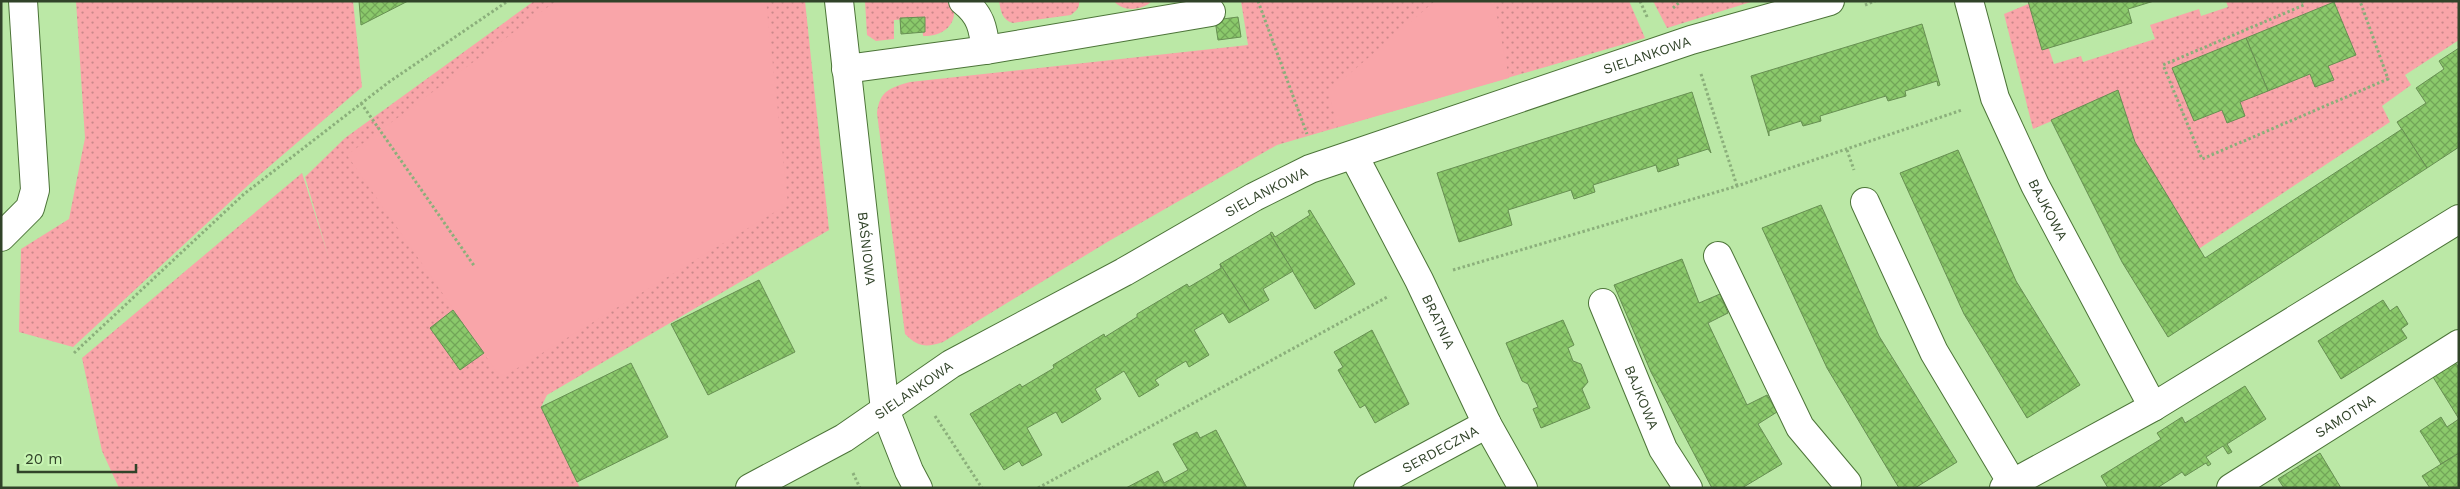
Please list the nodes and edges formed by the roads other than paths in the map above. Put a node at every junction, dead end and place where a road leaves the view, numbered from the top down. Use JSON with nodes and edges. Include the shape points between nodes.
{"nodes":[{"id":1,"x":23,"y":1,"type":"edge"},
{"id":2,"x":839,"y":1,"type":"edge"},
{"id":3,"x":963,"y":1,"type":"edge"},
{"id":4,"x":1830,"y":1,"type":"edge"},
{"id":5,"x":1969,"y":1,"type":"edge"},
{"id":6,"x":1211,"y":12,"type":"dead end"},
{"id":7,"x":986,"y":50,"type":"junction"},
{"id":8,"x":846,"y":69,"type":"junction"},
{"id":9,"x":1354,"y":156,"type":"junction"},
{"id":10,"x":1865,"y":202,"type":"dead end"},
{"id":11,"x":2459,"y":219,"type":"edge"},
{"id":12,"x":1,"y":236,"type":"edge"},
{"id":13,"x":1718,"y":256,"type":"dead end"},
{"id":14,"x":1603,"y":303,"type":"dead end"},
{"id":15,"x":2459,"y":344,"type":"edge"},
{"id":16,"x":2153,"y":407,"type":"junction"},
{"id":17,"x":885,"y":410,"type":"junction"},
{"id":18,"x":1487,"y":424,"type":"junction"},
{"id":19,"x":2008,"y":485,"type":"edge"},
{"id":20,"x":1845,"y":486,"type":"edge"},
{"id":21,"x":750,"y":488,"type":"edge"},
{"id":22,"x":918,"y":488,"type":"edge"},
{"id":23,"x":1368,"y":488,"type":"edge"},
{"id":24,"x":1523,"y":488,"type":"edge"},
{"id":25,"x":1688,"y":488,"type":"edge"},
{"id":26,"x":2231,"y":488,"type":"edge"}],
"edges":[{"from":1,"to":12,"type":"street","via":[[35,190],[30,208]]},
{"from":2,"to":8,"type":"street","name":"BAŚNIOWA"},
{"from":3,"to":7,"type":"street","via":[[976,11],[984,31]]},
{"from":4,"to":9,"type":"street","name":"SIELANKOWA","via":[[1691,40]]},
{"from":5,"to":16,"type":"street","name":"BAJKOWA","via":[[1995,98],[2035,184]]},
{"from":6,"to":7,"type":"street"},
{"from":7,"to":8,"type":"street"},
{"from":8,"to":17,"type":"street","name":"BAŚNIOWA"},
{"from":9,"to":17,"type":"street","name":"SIELANKOWA","via":[[1310,169],[1254,197],[1124,272],[951,364]]},
{"from":9,"to":18,"type":"street","name":"BRATNIA","via":[[1419,280]]},
{"from":10,"to":19,"type":"street","via":[[1934,352]]},
{"from":11,"to":16,"type":"street"},
{"from":13,"to":20,"type":"street","via":[[1800,427]]},
{"from":14,"to":25,"type":"street","name":"BAJKOWA","via":[[1663,449]]},
{"from":15,"to":26,"type":"street","name":"SAMOTNA"},
{"from":16,"to":19,"type":"street"},
{"from":17,"to":21,"type":"street","name":"SIELANKOWA","via":[[844,438]]},
{"from":17,"to":22,"type":"street","name":"BAŚNIOWA"},
{"from":18,"to":23,"type":"street","name":"SERDECZNA"},
{"from":18,"to":24,"type":"street","name":"BRATNIA"}]}
